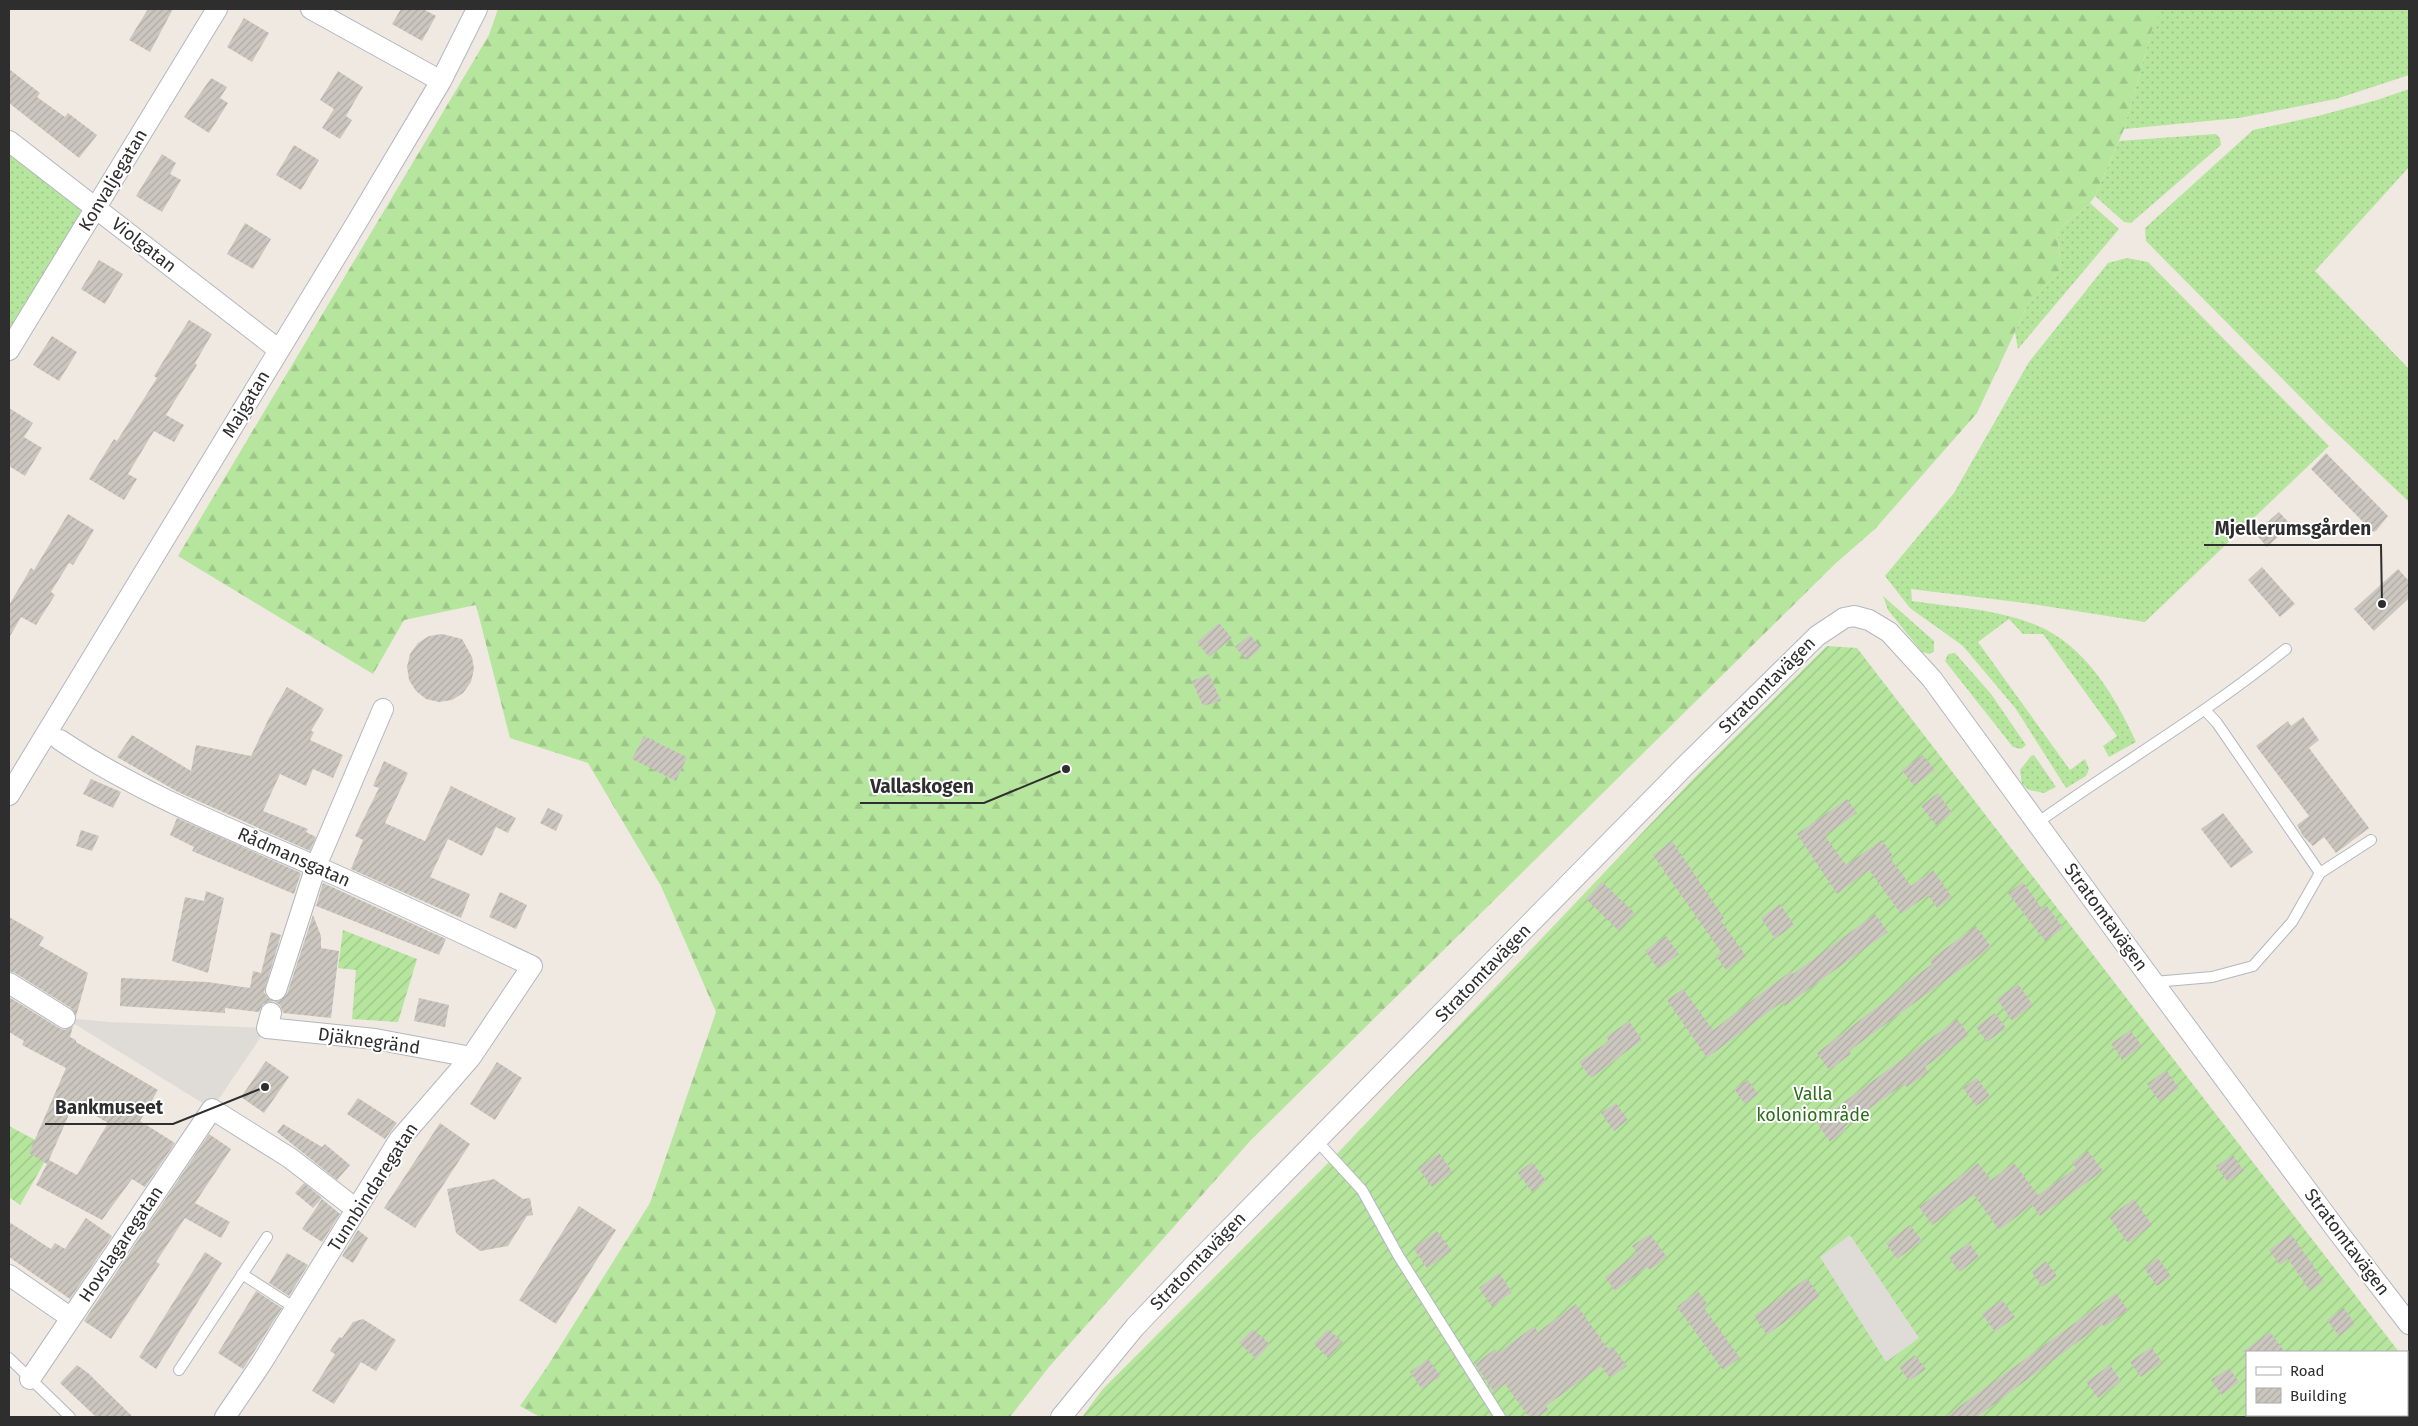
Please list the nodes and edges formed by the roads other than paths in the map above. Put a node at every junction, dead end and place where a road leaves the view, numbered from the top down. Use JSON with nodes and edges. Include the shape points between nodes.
{"nodes":[{"id":1,"x":217,"y":9,"type":"edge"},
{"id":2,"x":311,"y":9,"type":"edge"},
{"id":3,"x":477,"y":9,"type":"edge"},
{"id":4,"x":441,"y":81,"type":"junction"},
{"id":5,"x":9,"y":141,"type":"edge"},
{"id":6,"x":96,"y":208,"type":"junction"},
{"id":7,"x":9,"y":350,"type":"edge"},
{"id":8,"x":279,"y":350,"type":"junction"},
{"id":9,"x":2286,"y":649,"type":"dead end"},
{"id":10,"x":383,"y":710,"type":"dead end"},
{"id":11,"x":2205,"y":710,"type":"junction"},
{"id":12,"x":60,"y":740,"type":"dead end"},
{"id":13,"x":9,"y":795,"type":"edge"},
{"id":14,"x":2037,"y":823,"type":"junction"},
{"id":15,"x":2371,"y":840,"type":"dead end"},
{"id":16,"x":316,"y":866,"type":"junction"},
{"id":17,"x":2320,"y":873,"type":"junction"},
{"id":18,"x":532,"y":966,"type":"joint"},
{"id":19,"x":2154,"y":982,"type":"junction"},
{"id":20,"x":9,"y":983,"type":"edge"},
{"id":21,"x":276,"y":990,"type":"dead end"},
{"id":22,"x":65,"y":1018,"type":"dead end"},
{"id":23,"x":269,"y":1021,"type":"dead end"},
{"id":24,"x":471,"y":1057,"type":"junction"},
{"id":25,"x":1317,"y":1141,"type":"junction"},
{"id":26,"x":356,"y":1209,"type":"junction"},
{"id":27,"x":267,"y":1238,"type":"dead end"},
{"id":28,"x":242,"y":1274,"type":"junction"},
{"id":29,"x":9,"y":1277,"type":"edge"},
{"id":30,"x":295,"y":1308,"type":"junction"},
{"id":31,"x":71,"y":1318,"type":"junction"},
{"id":32,"x":2409,"y":1324,"type":"edge"},
{"id":33,"x":9,"y":1358,"type":"edge"},
{"id":34,"x":179,"y":1370,"type":"dead end"},
{"id":35,"x":30,"y":1379,"type":"junction"},
{"id":36,"x":70,"y":1417,"type":"edge"},
{"id":37,"x":225,"y":1417,"type":"edge"},
{"id":38,"x":1061,"y":1417,"type":"edge"},
{"id":39,"x":1500,"y":1417,"type":"edge"}],
"edges":[{"from":1,"to":6,"type":"street","name":"Konvaljegatan"},
{"from":2,"to":4,"type":"street"},
{"from":3,"to":4,"type":"street","name":"Majgatan"},
{"from":4,"to":8,"type":"street","name":"Majgatan"},
{"from":5,"to":6,"type":"street","name":"Violgatan"},
{"from":6,"to":7,"type":"street","name":"Konvaljegatan"},
{"from":6,"to":8,"type":"street","name":"Violgatan"},
{"from":8,"to":13,"type":"street","name":"Majgatan"},
{"from":9,"to":11,"type":"lane"},
{"from":10,"to":16,"type":"street"},
{"from":11,"to":14,"type":"lane"},
{"from":11,"to":17,"type":"lane"},
{"from":12,"to":16,"type":"street","name":"Rådmansgatan","via":[[92,762],[192,813]]},
{"from":14,"to":19,"type":"street","name":"Stratomtavägen"},
{"from":14,"to":25,"type":"street","name":"Stratomtavägen","via":[[1909,652],[1889,632],[1869,620],[1854,616],[1844,618],[1817,636]]},
{"from":15,"to":17,"type":"lane"},
{"from":16,"to":18,"type":"street","name":"Rådmansgatan"},
{"from":16,"to":21,"type":"street"},
{"from":17,"to":19,"type":"lane","via":[[2292,922],[2254,966],[2212,977]]},
{"from":18,"to":24,"type":"street","name":"Tunnbindaregatan"},
{"from":19,"to":32,"type":"street","name":"Stratomtavägen"},
{"from":20,"to":22,"type":"street"},
{"from":23,"to":24,"type":"street","name":"Djäknegränd"},
{"from":24,"to":26,"type":"street","name":"Tunnbindaregatan","via":[[399,1140]]},
{"from":25,"to":38,"type":"street","name":"Stratomtavägen","via":[[1135,1326]]},
{"from":25,"to":39,"type":"lane","via":[[1362,1190],[1398,1255]]},
{"from":26,"to":30,"type":"street","name":"Tunnbindaregatan"},
{"from":26,"to":31,"type":"street","name":"Hovslagaregatan","via":[[290,1158],[212,1109]]},
{"from":27,"to":28,"type":"lane"},
{"from":28,"to":30,"type":"lane"},
{"from":28,"to":34,"type":"lane"},
{"from":29,"to":31,"type":"street"},
{"from":30,"to":37,"type":"street","name":"Tunnbindaregatan"},
{"from":31,"to":35,"type":"street","name":"Hovslagaregatan"},
{"from":33,"to":35,"type":"lane"},
{"from":35,"to":36,"type":"lane"}]}
